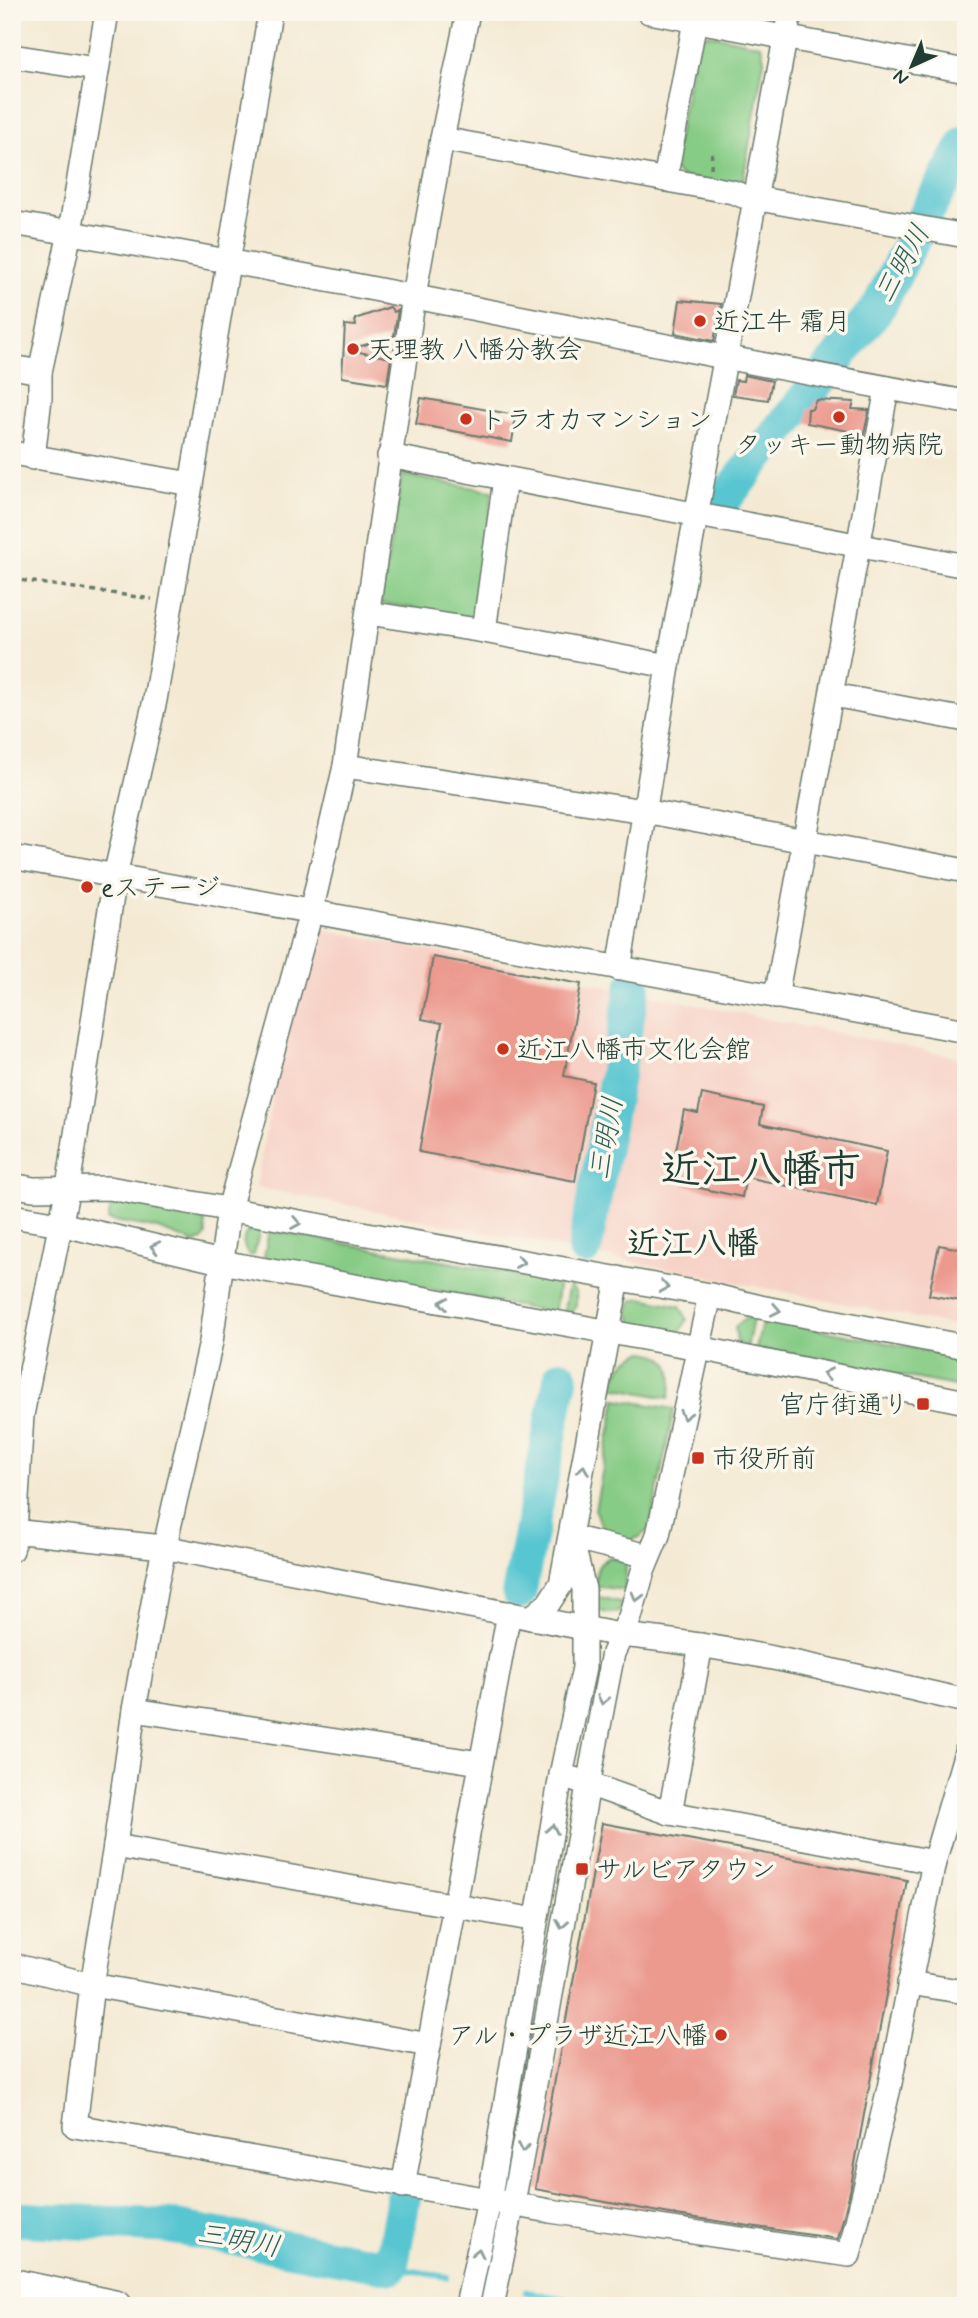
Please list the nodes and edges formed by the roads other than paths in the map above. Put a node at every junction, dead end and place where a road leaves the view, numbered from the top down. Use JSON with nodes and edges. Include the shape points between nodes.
{"nodes":[{"id":1,"x":107,"y":12,"type":"edge"},
{"id":2,"x":270,"y":12,"type":"edge"},
{"id":3,"x":468,"y":12,"type":"edge"},
{"id":4,"x":649,"y":12,"type":"edge"},
{"id":5,"x":790,"y":12,"type":"edge"},
{"id":6,"x":695,"y":21,"type":"junction"},
{"id":7,"x":785,"y":37,"type":"junction"},
{"id":8,"x":12,"y":56,"type":"edge"},
{"id":9,"x":96,"y":69,"type":"junction"},
{"id":10,"x":966,"y":71,"type":"edge"},
{"id":11,"x":442,"y":139,"type":"junction"},
{"id":12,"x":666,"y":180,"type":"junction"},
{"id":13,"x":756,"y":199,"type":"junction"},
{"id":14,"x":12,"y":223,"type":"edge"},
{"id":15,"x":70,"y":233,"type":"junction"},
{"id":16,"x":966,"y":236,"type":"edge"},
{"id":17,"x":228,"y":262,"type":"junction"},
{"id":18,"x":414,"y":296,"type":"junction"},
{"id":19,"x":727,"y":358,"type":"junction"},
{"id":20,"x":12,"y":367,"type":"edge"},
{"id":21,"x":40,"y":372,"type":"junction"},
{"id":22,"x":887,"y":388,"type":"junction"},
{"id":23,"x":966,"y":402,"type":"edge"},
{"id":24,"x":23,"y":456,"type":"edge"},
{"id":25,"x":389,"y":456,"type":"junction"},
{"id":26,"x":505,"y":479,"type":"junction"},
{"id":27,"x":191,"y":484,"type":"junction"},
{"id":28,"x":696,"y":516,"type":"junction"},
{"id":29,"x":860,"y":547,"type":"junction"},
{"id":30,"x":966,"y":566,"type":"edge"},
{"id":31,"x":368,"y":613,"type":"junction"},
{"id":32,"x":484,"y":631,"type":"junction"},
{"id":33,"x":668,"y":666,"type":"junction"},
{"id":34,"x":832,"y":695,"type":"junction"},
{"id":35,"x":966,"y":720,"type":"edge"},
{"id":36,"x":345,"y":765,"type":"junction"},
{"id":37,"x":643,"y":811,"type":"junction"},
{"id":38,"x":804,"y":841,"type":"junction"},
{"id":39,"x":12,"y":857,"type":"edge"},
{"id":40,"x":966,"y":871,"type":"edge"},
{"id":41,"x":115,"y":876,"type":"junction"},
{"id":42,"x":311,"y":912,"type":"junction"},
{"id":43,"x":619,"y":969,"type":"junction"},
{"id":44,"x":776,"y":997,"type":"junction"},
{"id":45,"x":966,"y":1031,"type":"edge"},
{"id":46,"x":12,"y":1185,"type":"edge"},
{"id":47,"x":68,"y":1187,"type":"junction"},
{"id":48,"x":229,"y":1209,"type":"junction"},
{"id":49,"x":12,"y":1216,"type":"edge"},
{"id":50,"x":60,"y":1224,"type":"junction"},
{"id":51,"x":221,"y":1262,"type":"junction"},
{"id":52,"x":618,"y":1279,"type":"junction"},
{"id":53,"x":710,"y":1295,"type":"junction"},
{"id":54,"x":608,"y":1331,"type":"junction"},
{"id":55,"x":966,"y":1346,"type":"edge"},
{"id":56,"x":699,"y":1348,"type":"junction"},
{"id":57,"x":23,"y":1349,"type":"edge"},
{"id":58,"x":966,"y":1402,"type":"edge"},
{"id":59,"x":17,"y":1414,"type":"edge"},
{"id":60,"x":13,"y":1537,"type":"edge"},
{"id":61,"x":571,"y":1537,"type":"junction"},
{"id":62,"x":163,"y":1547,"type":"junction"},
{"id":63,"x":648,"y":1556,"type":"junction"},
{"id":64,"x":520,"y":1615,"type":"junction"},
{"id":65,"x":585,"y":1628,"type":"junction"},
{"id":66,"x":620,"y":1635,"type":"junction"},
{"id":67,"x":701,"y":1645,"type":"junction"},
{"id":68,"x":966,"y":1701,"type":"edge"},
{"id":69,"x":134,"y":1710,"type":"junction"},
{"id":70,"x":966,"y":1752,"type":"edge"},
{"id":71,"x":480,"y":1763,"type":"junction"},
{"id":72,"x":561,"y":1775,"type":"junction"},
{"id":73,"x":587,"y":1784,"type":"junction"},
{"id":74,"x":670,"y":1813,"type":"junction"},
{"id":75,"x":115,"y":1846,"type":"junction"},
{"id":76,"x":934,"y":1862,"type":"junction"},
{"id":77,"x":454,"y":1905,"type":"junction"},
{"id":78,"x":536,"y":1920,"type":"junction"},
{"id":79,"x":12,"y":1965,"type":"edge"},
{"id":80,"x":909,"y":1983,"type":"junction"},
{"id":81,"x":92,"y":1985,"type":"junction"},
{"id":82,"x":966,"y":1993,"type":"edge"},
{"id":83,"x":429,"y":2045,"type":"junction"},
{"id":84,"x":403,"y":2186,"type":"junction"},
{"id":85,"x":489,"y":2201,"type":"junction"},
{"id":86,"x":514,"y":2205,"type":"junction"},
{"id":87,"x":12,"y":2284,"type":"edge"},
{"id":88,"x":116,"y":2306,"type":"edge"},
{"id":89,"x":467,"y":2306,"type":"edge"},
{"id":90,"x":492,"y":2306,"type":"edge"}],
"edges":[{"from":1,"to":9,"type":"street"},
{"from":2,"to":17,"type":"street"},
{"from":3,"to":11,"type":"street"},
{"from":4,"to":6,"type":"street"},
{"from":5,"to":7,"type":"street"},
{"from":6,"to":7,"type":"street"},
{"from":6,"to":12,"type":"street"},
{"from":7,"to":10,"type":"street"},
{"from":7,"to":13,"type":"street"},
{"from":8,"to":9,"type":"street"},
{"from":9,"to":15,"type":"street"},
{"from":11,"to":12,"type":"street"},
{"from":11,"to":18,"type":"street"},
{"from":12,"to":13,"type":"street"},
{"from":13,"to":16,"type":"street"},
{"from":13,"to":19,"type":"street"},
{"from":14,"to":15,"type":"street"},
{"from":15,"to":17,"type":"street"},
{"from":15,"to":21,"type":"street"},
{"from":17,"to":18,"type":"street"},
{"from":17,"to":27,"type":"street"},
{"from":18,"to":19,"type":"street"},
{"from":18,"to":25,"type":"street"},
{"from":19,"to":22,"type":"street"},
{"from":19,"to":28,"type":"street"},
{"from":20,"to":21,"type":"street"},
{"from":21,"to":24,"type":"street","via":[[40,398]]},
{"from":22,"to":23,"type":"street"},
{"from":22,"to":29,"type":"street"},
{"from":24,"to":27,"type":"street"},
{"from":25,"to":26,"type":"street"},
{"from":25,"to":31,"type":"street"},
{"from":26,"to":28,"type":"street"},
{"from":26,"to":32,"type":"street"},
{"from":27,"to":41,"type":"street","via":[[155,700]]},
{"from":28,"to":29,"type":"street"},
{"from":28,"to":33,"type":"street"},
{"from":29,"to":30,"type":"street"},
{"from":29,"to":34,"type":"street"},
{"from":31,"to":32,"type":"street"},
{"from":31,"to":36,"type":"street"},
{"from":32,"to":33,"type":"street"},
{"from":33,"to":37,"type":"street"},
{"from":34,"to":35,"type":"street"},
{"from":34,"to":38,"type":"street"},
{"from":36,"to":37,"type":"street"},
{"from":36,"to":42,"type":"street"},
{"from":37,"to":38,"type":"street"},
{"from":37,"to":43,"type":"street"},
{"from":38,"to":40,"type":"street"},
{"from":38,"to":44,"type":"street"},
{"from":39,"to":41,"type":"street"},
{"from":41,"to":42,"type":"street"},
{"from":41,"to":47,"type":"street"},
{"from":42,"to":43,"type":"street"},
{"from":42,"to":48,"type":"street"},
{"from":43,"to":44,"type":"street"},
{"from":44,"to":45,"type":"street"},
{"from":46,"to":47,"type":"street"},
{"from":47,"to":48,"type":"street","via":[[109,1188]]},
{"from":47,"to":50,"type":"street"},
{"from":48,"to":51,"type":"street"},
{"from":48,"to":52,"type":"street","one_way":true},
{"from":49,"to":50,"type":"street"},
{"from":51,"to":50,"type":"street","one_way":true},
{"from":50,"to":57,"type":"street"},
{"from":54,"to":51,"type":"street","one_way":true},
{"from":51,"to":62,"type":"street","via":[[211,1342]]},
{"from":52,"to":53,"type":"street","one_way":true},
{"from":52,"to":54,"type":"street"},
{"from":53,"to":55,"type":"street","one_way":true},
{"from":53,"to":56,"type":"street"},
{"from":54,"to":56,"type":"street"},
{"from":61,"to":54,"type":"street","one_way":true},
{"from":58,"to":56,"type":"street","one_way":true},
{"from":56,"to":63,"type":"street","one_way":true,"via":[[658,1535]]},
{"from":57,"to":59,"type":"street"},
{"from":59,"to":60,"type":"street"},
{"from":60,"to":62,"type":"street"},
{"from":61,"to":63,"type":"street"},
{"from":61,"to":64,"type":"street","via":[[561,1584],[548,1604]]},
{"from":61,"to":65,"type":"street","via":[[584,1589]]},
{"from":62,"to":64,"type":"street"},
{"from":62,"to":69,"type":"street"},
{"from":63,"to":66,"type":"street","one_way":true,"via":[[634,1608]]},
{"from":64,"to":65,"type":"street"},
{"from":64,"to":71,"type":"street"},
{"from":65,"to":66,"type":"street"},
{"from":65,"to":72,"type":"street","via":[[584,1668]]},
{"from":66,"to":67,"type":"street"},
{"from":66,"to":73,"type":"street","one_way":true,"via":[[612,1653]]},
{"from":67,"to":68,"type":"street"},
{"from":67,"to":74,"type":"street"},
{"from":69,"to":71,"type":"street"},
{"from":69,"to":75,"type":"street"},
{"from":70,"to":76,"type":"street"},
{"from":71,"to":77,"type":"street"},
{"from":72,"to":73,"type":"street"},
{"from":78,"to":72,"type":"street","one_way":true},
{"from":73,"to":74,"type":"street"},
{"from":73,"to":86,"type":"street","one_way":true},
{"from":74,"to":76,"type":"street"},
{"from":75,"to":77,"type":"street"},
{"from":75,"to":81,"type":"street"},
{"from":76,"to":80,"type":"street"},
{"from":77,"to":78,"type":"street"},
{"from":77,"to":83,"type":"street"},
{"from":78,"to":85,"type":"street"},
{"from":79,"to":81,"type":"street"},
{"from":80,"to":82,"type":"street"},
{"from":80,"to":86,"type":"street","via":[[849,2255]]},
{"from":81,"to":83,"type":"street"},
{"from":81,"to":84,"type":"street","via":[[75,2126]]},
{"from":83,"to":84,"type":"street"},
{"from":84,"to":85,"type":"street"},
{"from":85,"to":86,"type":"street"},
{"from":89,"to":85,"type":"street","one_way":true},
{"from":86,"to":90,"type":"street"},
{"from":87,"to":88,"type":"main road"}]}
